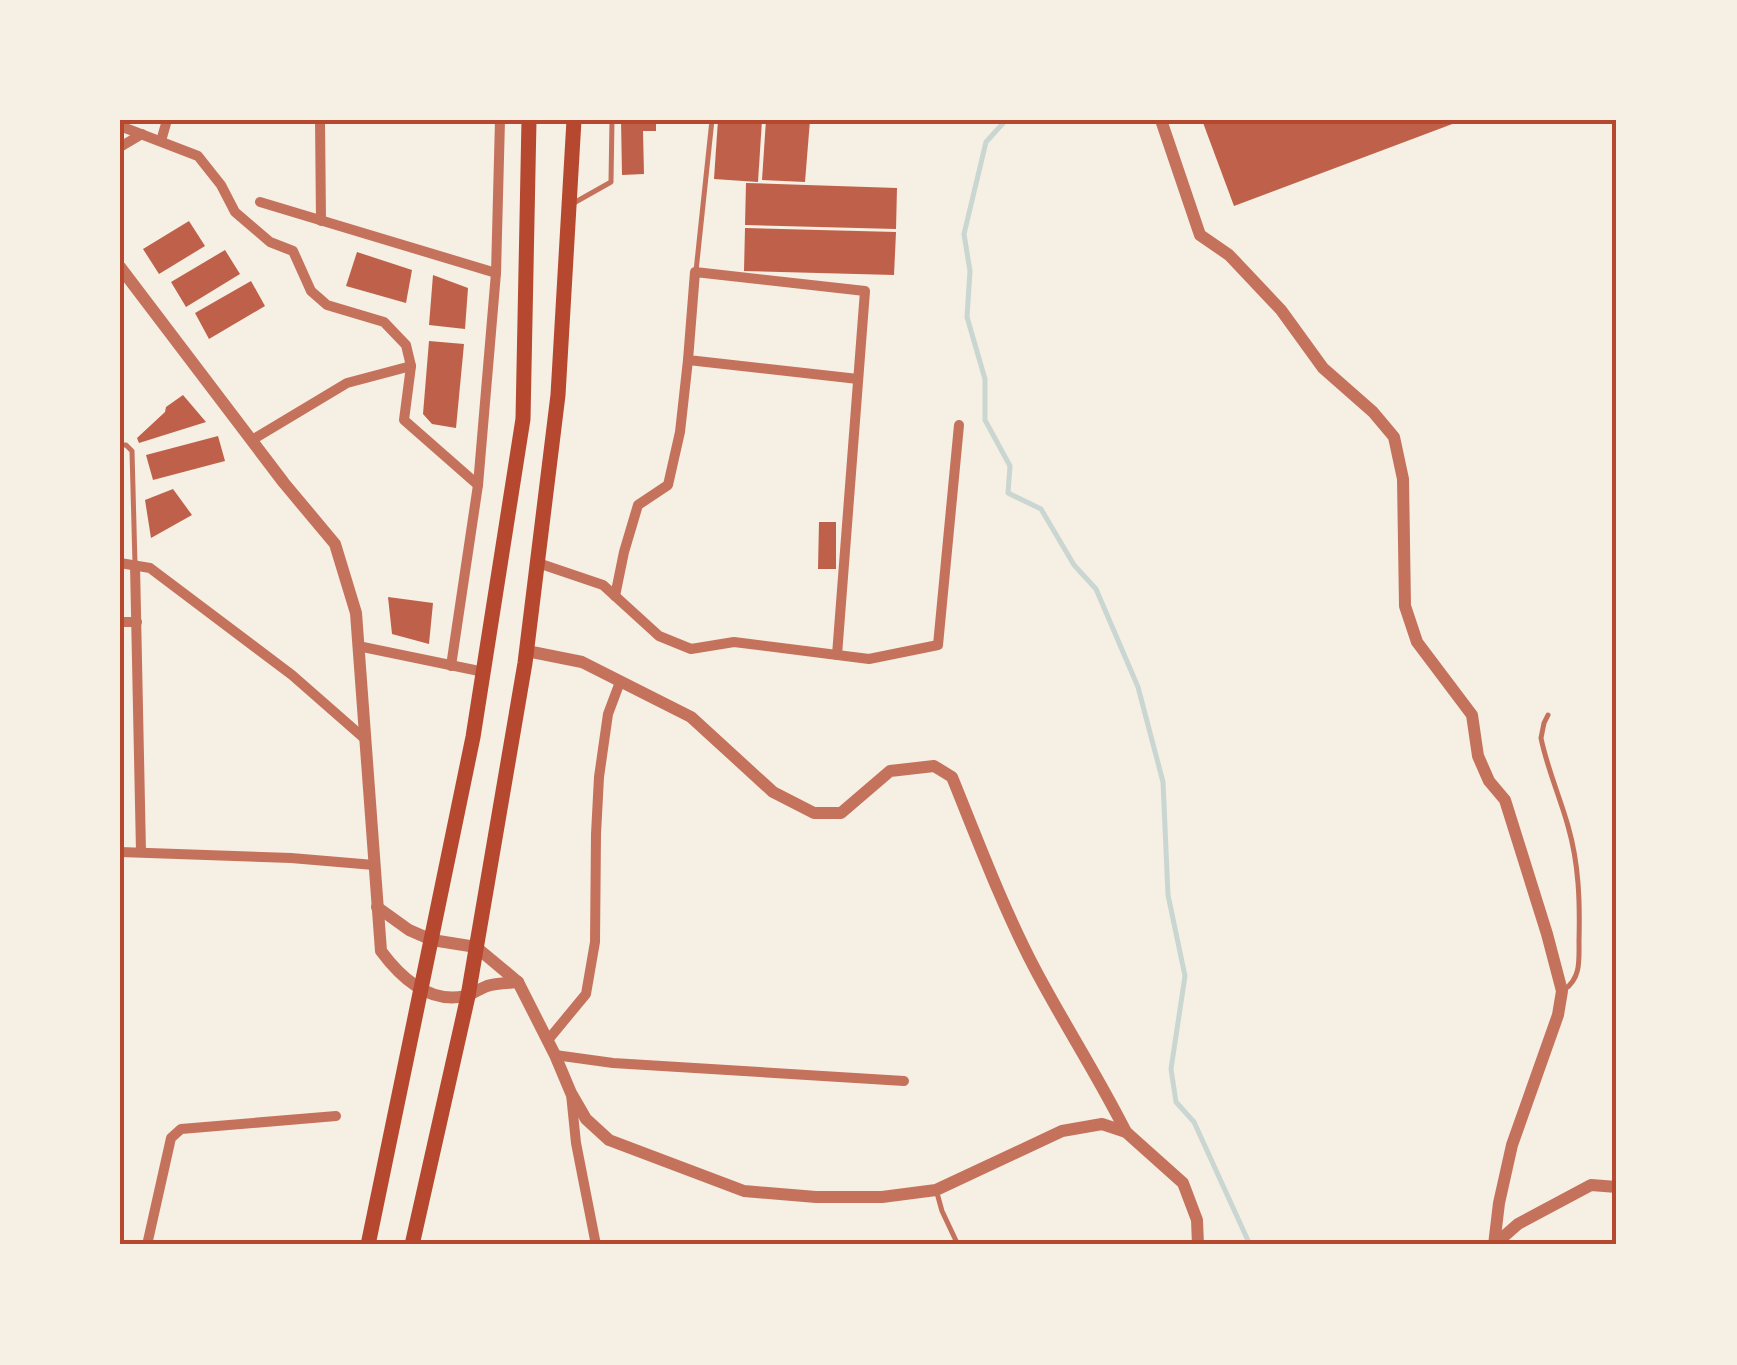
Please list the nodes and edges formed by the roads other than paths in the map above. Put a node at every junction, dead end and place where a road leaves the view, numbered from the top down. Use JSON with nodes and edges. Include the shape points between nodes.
{"nodes":[{"id":1,"x":167,"y":120,"type":"edge"},
{"id":2,"x":320,"y":120,"type":"edge"},
{"id":3,"x":500,"y":120,"type":"edge"},
{"id":4,"x":528,"y":120,"type":"edge"},
{"id":5,"x":574,"y":120,"type":"edge"},
{"id":6,"x":612,"y":120,"type":"edge"},
{"id":7,"x":712,"y":120,"type":"edge"},
{"id":8,"x":1161,"y":120,"type":"edge"},
{"id":9,"x":120,"y":126,"type":"edge"},
{"id":10,"x":142,"y":134,"type":"junction"},
{"id":11,"x":161,"y":141,"type":"junction"},
{"id":12,"x":120,"y":147,"type":"edge"},
{"id":13,"x":260,"y":202,"type":"dead end"},
{"id":14,"x":570,"y":205,"type":"junction"},
{"id":15,"x":321,"y":221,"type":"junction"},
{"id":16,"x":120,"y":268,"type":"edge"},
{"id":17,"x":496,"y":272,"type":"junction"},
{"id":18,"x":696,"y":272,"type":"junction"},
{"id":19,"x":120,"y":284,"type":"edge"},
{"id":20,"x":137,"y":287,"type":"junction"},
{"id":21,"x":688,"y":360,"type":"junction"},
{"id":22,"x":411,"y":366,"type":"junction"},
{"id":23,"x":858,"y":379,"type":"junction"},
{"id":24,"x":959,"y":426,"type":"dead end"},
{"id":25,"x":252,"y":440,"type":"junction"},
{"id":26,"x":120,"y":445,"type":"edge"},
{"id":27,"x":478,"y":486,"type":"junction"},
{"id":28,"x":120,"y":562,"type":"edge"},
{"id":29,"x":538,"y":563,"type":"junction"},
{"id":30,"x":135,"y":566,"type":"junction"},
{"id":31,"x":615,"y":596,"type":"junction"},
{"id":32,"x":120,"y":622,"type":"edge"},
{"id":33,"x":138,"y":622,"type":"junction"},
{"id":34,"x":358,"y":646,"type":"junction"},
{"id":35,"x":527,"y":652,"type":"junction"},
{"id":36,"x":837,"y":655,"type":"junction"},
{"id":37,"x":451,"y":666,"type":"junction"},
{"id":38,"x":484,"y":672,"type":"junction"},
{"id":39,"x":620,"y":682,"type":"junction"},
{"id":40,"x":1548,"y":715,"type":"dead end"},
{"id":41,"x":366,"y":739,"type":"junction"},
{"id":42,"x":120,"y":852,"type":"edge"},
{"id":43,"x":141,"y":852,"type":"junction"},
{"id":44,"x":374,"y":865,"type":"junction"},
{"id":45,"x":377,"y":907,"type":"junction"},
{"id":46,"x":432,"y":940,"type":"junction"},
{"id":47,"x":476,"y":947,"type":"junction"},
{"id":48,"x":518,"y":982,"type":"junction"},
{"id":49,"x":420,"y":990,"type":"junction"},
{"id":50,"x":1562,"y":991,"type":"junction"},
{"id":51,"x":468,"y":996,"type":"junction"},
{"id":52,"x":548,"y":1040,"type":"junction"},
{"id":53,"x":554,"y":1055,"type":"junction"},
{"id":54,"x":904,"y":1081,"type":"dead end"},
{"id":55,"x":571,"y":1094,"type":"junction"},
{"id":56,"x":336,"y":1116,"type":"dead end"},
{"id":57,"x":1126,"y":1132,"type":"junction"},
{"id":58,"x":1617,"y":1187,"type":"edge"},
{"id":59,"x":936,"y":1190,"type":"junction"},
{"id":60,"x":147,"y":1245,"type":"edge"},
{"id":61,"x":368,"y":1245,"type":"edge"},
{"id":62,"x":412,"y":1245,"type":"edge"},
{"id":63,"x":596,"y":1245,"type":"edge"},
{"id":64,"x":958,"y":1245,"type":"edge"},
{"id":65,"x":1198,"y":1245,"type":"edge"},
{"id":66,"x":1494,"y":1245,"type":"edge"}],
"edges":[{"from":1,"to":11,"type":"street"},
{"from":2,"to":15,"type":"street"},
{"from":3,"to":17,"type":"street"},
{"from":4,"to":38,"type":"main road","via":[[522,419]]},
{"from":5,"to":14,"type":"main road"},
{"from":6,"to":14,"type":"lane","via":[[612,182]]},
{"from":7,"to":18,"type":"lane"},
{"from":8,"to":50,"type":"street","via":[[1200,235],[1229,255],[1323,368],[1394,437],[1402,479],[1404,606],[1416,642],[1472,715],[1478,756],[1505,800]]},
{"from":9,"to":10,"type":"street"},
{"from":10,"to":11,"type":"street"},
{"from":10,"to":12,"type":"street"},
{"from":11,"to":22,"type":"street","via":[[198,156],[236,212],[270,242],[292,251],[310,291],[327,305],[384,322],[406,345]]},
{"from":13,"to":15,"type":"street"},
{"from":14,"to":29,"type":"main road"},
{"from":15,"to":17,"type":"street"},
{"from":16,"to":20,"type":"street"},
{"from":17,"to":27,"type":"street"},
{"from":18,"to":21,"type":"street"},
{"from":18,"to":23,"type":"street","via":[[865,291]]},
{"from":19,"to":20,"type":"street"},
{"from":20,"to":25,"type":"street"},
{"from":21,"to":23,"type":"street"},
{"from":21,"to":31,"type":"street","via":[[668,485],[638,505]]},
{"from":22,"to":25,"type":"street","via":[[347,383]]},
{"from":22,"to":27,"type":"street","via":[[404,420]]},
{"from":23,"to":36,"type":"street"},
{"from":24,"to":36,"type":"street","via":[[938,644],[869,659]]},
{"from":25,"to":34,"type":"street","via":[[335,544],[356,613]]},
{"from":26,"to":30,"type":"lane","via":[[132,451]]},
{"from":27,"to":37,"type":"street"},
{"from":28,"to":30,"type":"street"},
{"from":29,"to":31,"type":"street","via":[[603,585]]},
{"from":29,"to":35,"type":"main road"},
{"from":30,"to":33,"type":"street"},
{"from":30,"to":41,"type":"street","via":[[150,568]]},
{"from":31,"to":36,"type":"street","via":[[658,636],[692,649],[734,642]]},
{"from":32,"to":33,"type":"street"},
{"from":33,"to":43,"type":"street"},
{"from":34,"to":37,"type":"street"},
{"from":34,"to":41,"type":"street"},
{"from":35,"to":39,"type":"street","via":[[582,662]]},
{"from":35,"to":47,"type":"main road"},
{"from":37,"to":38,"type":"street"},
{"from":38,"to":46,"type":"main road"},
{"from":39,"to":52,"type":"street","via":[[599,777],[595,942],[586,994]]},
{"from":39,"to":57,"type":"street","via":[[691,717],[773,792],[814,812],[841,814],[890,772],[934,766],[952,777],[1034,967]]},
{"from":40,"to":50,"type":"lane","via":[[1542,744],[1569,828],[1580,907],[1575,980]]},
{"from":41,"to":44,"type":"street"},
{"from":42,"to":43,"type":"street"},
{"from":43,"to":44,"type":"street"},
{"from":44,"to":45,"type":"street"},
{"from":45,"to":46,"type":"street"},
{"from":45,"to":49,"type":"street","via":[[381,951]]},
{"from":46,"to":47,"type":"street"},
{"from":46,"to":49,"type":"main road"},
{"from":47,"to":48,"type":"street"},
{"from":47,"to":51,"type":"main road"},
{"from":48,"to":51,"type":"street"},
{"from":48,"to":52,"type":"street"},
{"from":49,"to":51,"type":"street","via":[[442,998]]},
{"from":49,"to":61,"type":"main road"},
{"from":50,"to":66,"type":"street","via":[[1512,1145]]},
{"from":51,"to":62,"type":"main road"},
{"from":52,"to":53,"type":"street"},
{"from":53,"to":54,"type":"street"},
{"from":53,"to":55,"type":"street"},
{"from":55,"to":59,"type":"street","via":[[609,1140],[744,1191],[882,1197]]},
{"from":55,"to":63,"type":"street"},
{"from":56,"to":60,"type":"street","via":[[181,1130],[171,1138]]},
{"from":57,"to":59,"type":"street","via":[[1102,1124],[1062,1132]]},
{"from":57,"to":65,"type":"street","via":[[1184,1183]]},
{"from":58,"to":66,"type":"street","via":[[1592,1185],[1518,1224]]},
{"from":59,"to":64,"type":"lane"}]}
